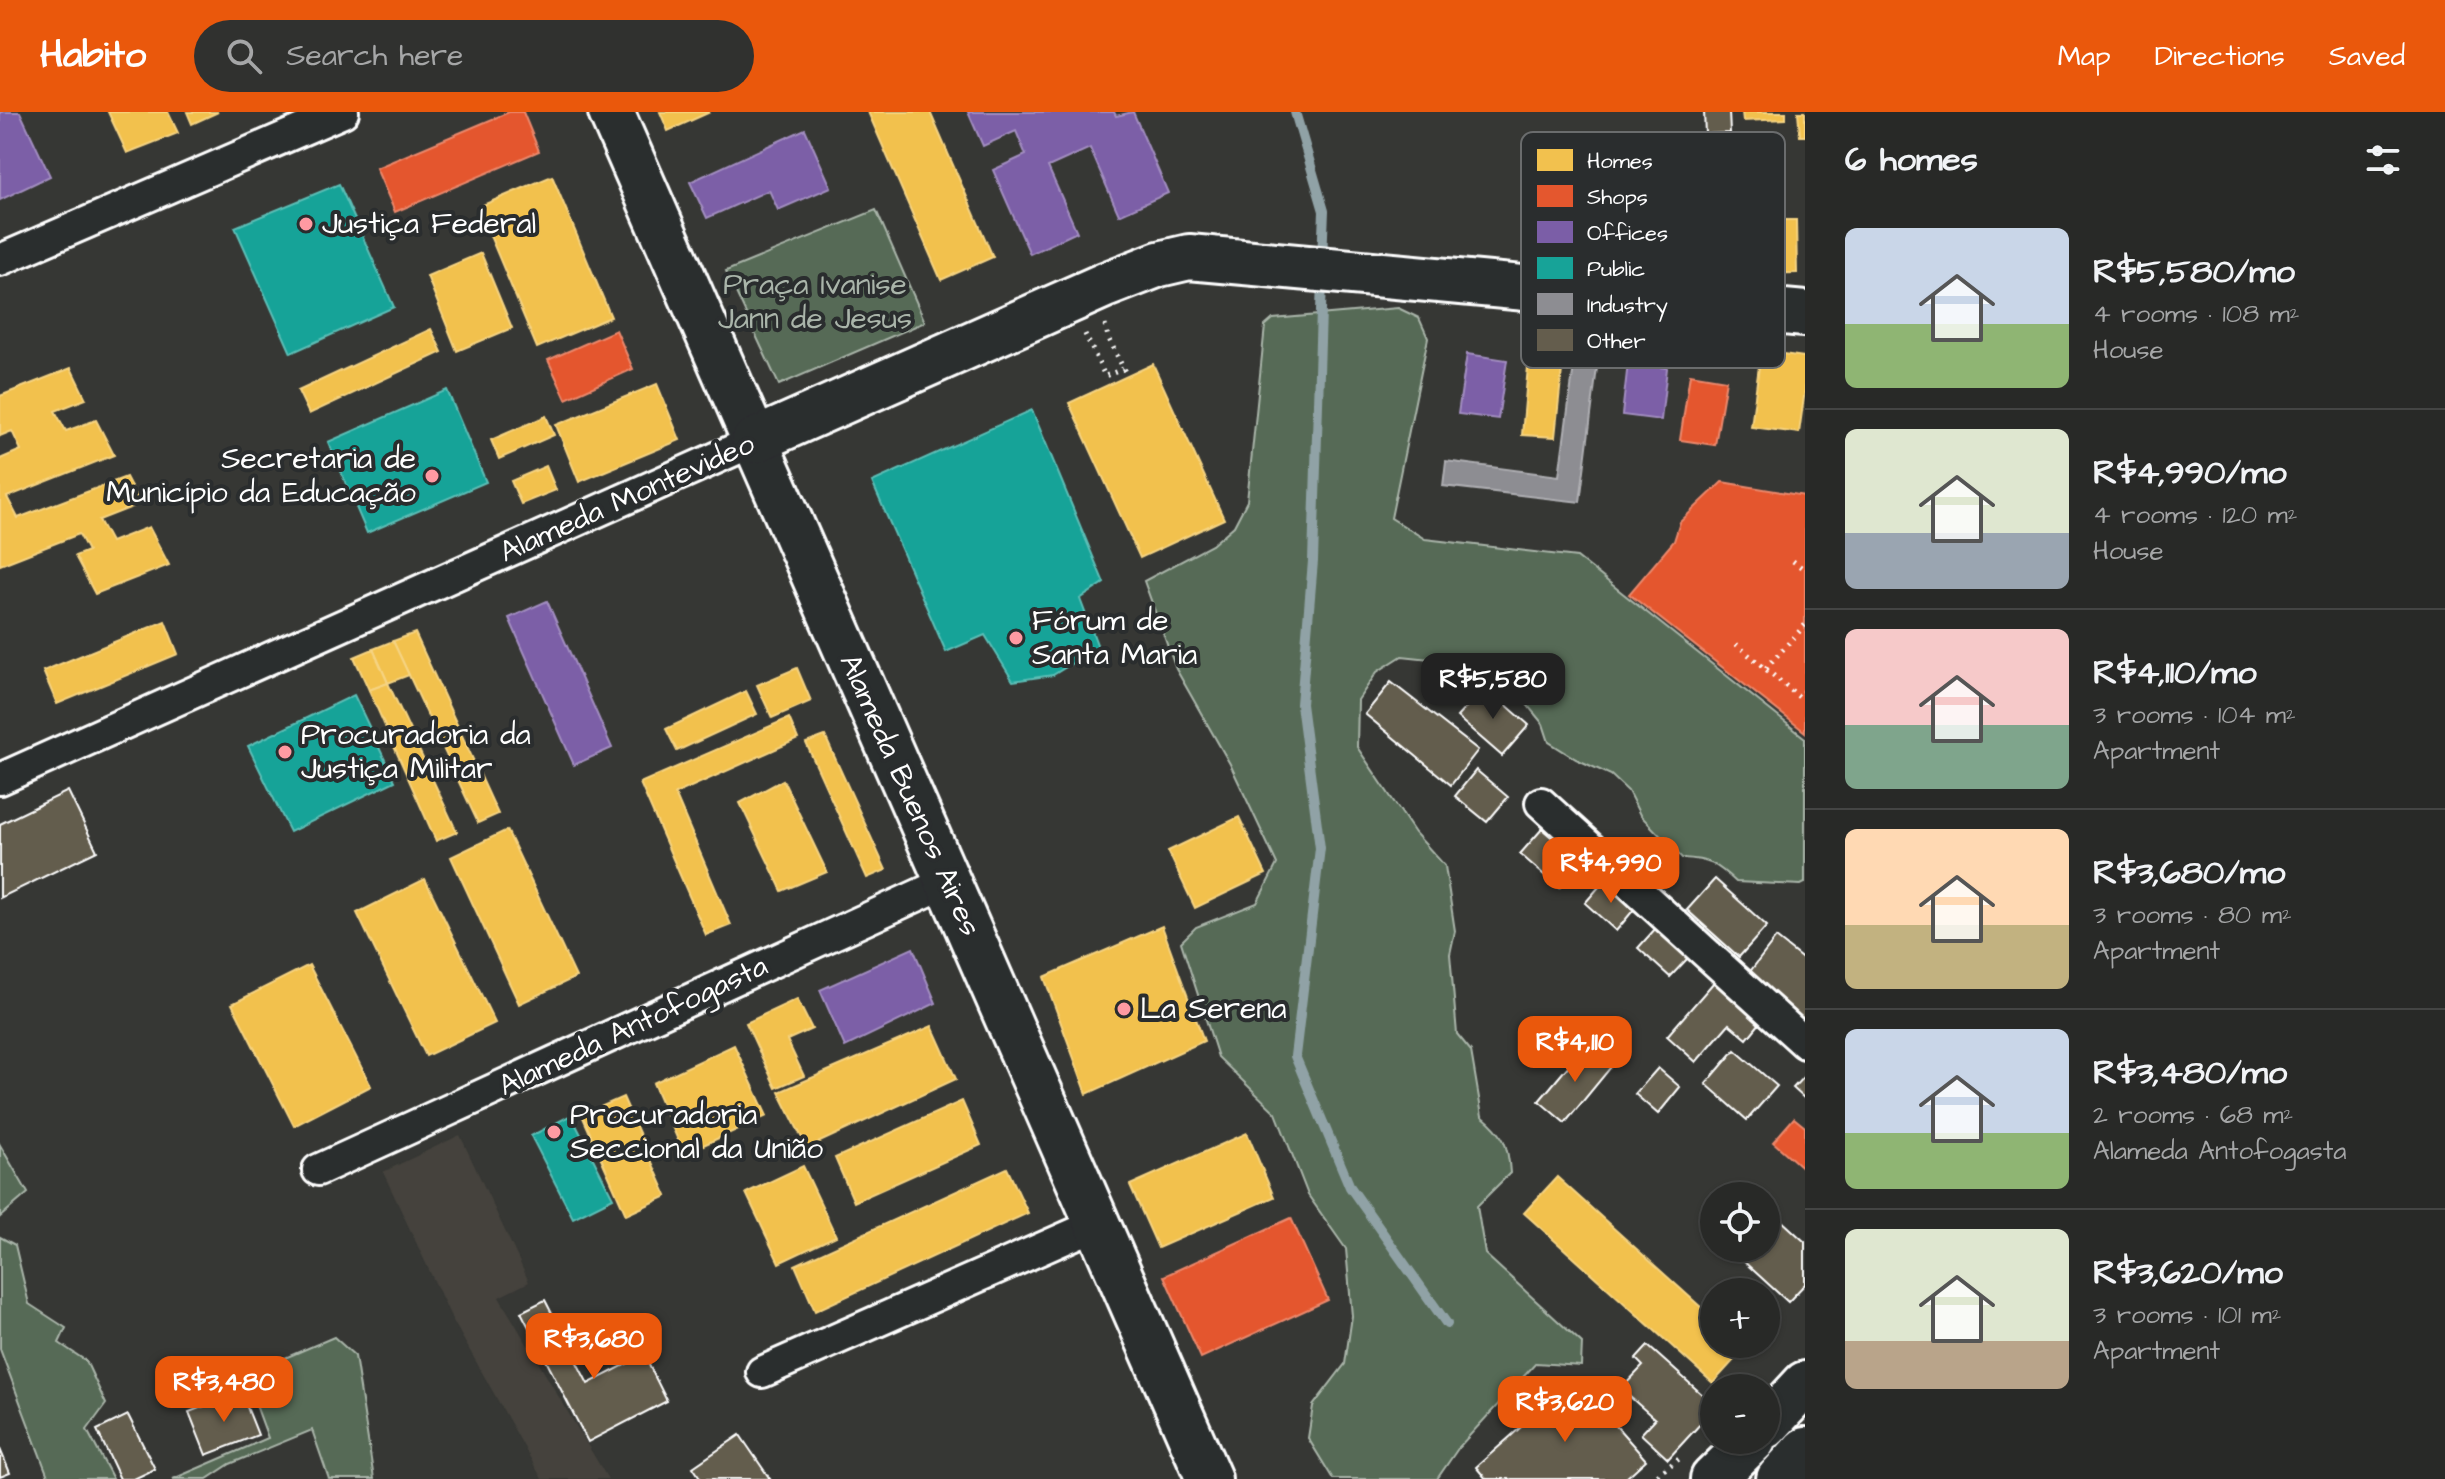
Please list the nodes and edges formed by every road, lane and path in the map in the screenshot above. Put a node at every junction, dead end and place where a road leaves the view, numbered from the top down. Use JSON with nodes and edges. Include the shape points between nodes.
{"nodes":[{"id":1,"x":343,"y":112,"type":"edge"},
{"id":2,"x":611,"y":112,"type":"edge"},
{"id":3,"x":0,"y":260,"type":"edge"},
{"id":4,"x":1521,"y":288,"type":"edge"},
{"id":5,"x":1785,"y":312,"type":"edge"},
{"id":6,"x":1805,"y":314,"type":"edge"},
{"id":7,"x":1080,"y":322,"type":"dead end"},
{"id":8,"x":1106,"y":332,"type":"dead end"},
{"id":9,"x":1123,"y":369,"type":"junction"},
{"id":10,"x":1127,"y":376,"type":"dead end"},
{"id":11,"x":754,"y":441,"type":"junction"},
{"id":12,"x":1793,"y":561,"type":"dead end"},
{"id":13,"x":1805,"y":570,"type":"edge"},
{"id":14,"x":1805,"y":625,"type":"edge"},
{"id":15,"x":1736,"y":644,"type":"dead end"},
{"id":16,"x":1766,"y":668,"type":"junction"},
{"id":17,"x":1805,"y":690,"type":"edge"},
{"id":18,"x":0,"y":779,"type":"edge"},
{"id":19,"x":1541,"y":803,"type":"dead end"},
{"id":20,"x":947,"y":882,"type":"junction"},
{"id":21,"x":1805,"y":1043,"type":"edge"},
{"id":22,"x":318,"y":1170,"type":"dead end"},
{"id":23,"x":1097,"y":1224,"type":"junction"},
{"id":24,"x":762,"y":1372,"type":"dead end"},
{"id":25,"x":1805,"y":1384,"type":"edge"},
{"id":26,"x":1780,"y":1411,"type":"edge"},
{"id":27,"x":1805,"y":1450,"type":"edge"},
{"id":28,"x":1739,"y":1454,"type":"edge"},
{"id":29,"x":1209,"y":1479,"type":"edge"},
{"id":30,"x":1713,"y":1479,"type":"edge"},
{"id":31,"x":1779,"y":1479,"type":"edge"}],
"edges":[{"from":1,"to":3,"type":"street"},
{"from":2,"to":11,"type":"street","name":"Alameda Buenos Aires"},
{"from":4,"to":11,"type":"street","name":"Alameda Montevideo","via":[[1189,257],[1105,285]]},
{"from":5,"to":6,"type":"street","name":"Alameda Montevideo"},
{"from":7,"to":9,"type":"path","via":[[1105,376]]},
{"from":8,"to":9,"type":"path"},
{"from":9,"to":10,"type":"path"},
{"from":11,"to":18,"type":"street","name":"Alameda Montevideo"},
{"from":11,"to":20,"type":"street","name":"Alameda Buenos Aires"},
{"from":12,"to":13,"type":"path"},
{"from":14,"to":16,"type":"path"},
{"from":15,"to":16,"type":"path"},
{"from":16,"to":17,"type":"path","via":[[1799,697]]},
{"from":19,"to":21,"type":"street"},
{"from":20,"to":22,"type":"street","name":"Alameda Antofogasta"},
{"from":20,"to":23,"type":"street","name":"Alameda Buenos Aires"},
{"from":23,"to":24,"type":"street"},
{"from":23,"to":29,"type":"street","name":"Alameda Buenos Aires"},
{"from":25,"to":26,"type":"street"},
{"from":27,"to":31,"type":"street"},
{"from":28,"to":30,"type":"street"}]}
